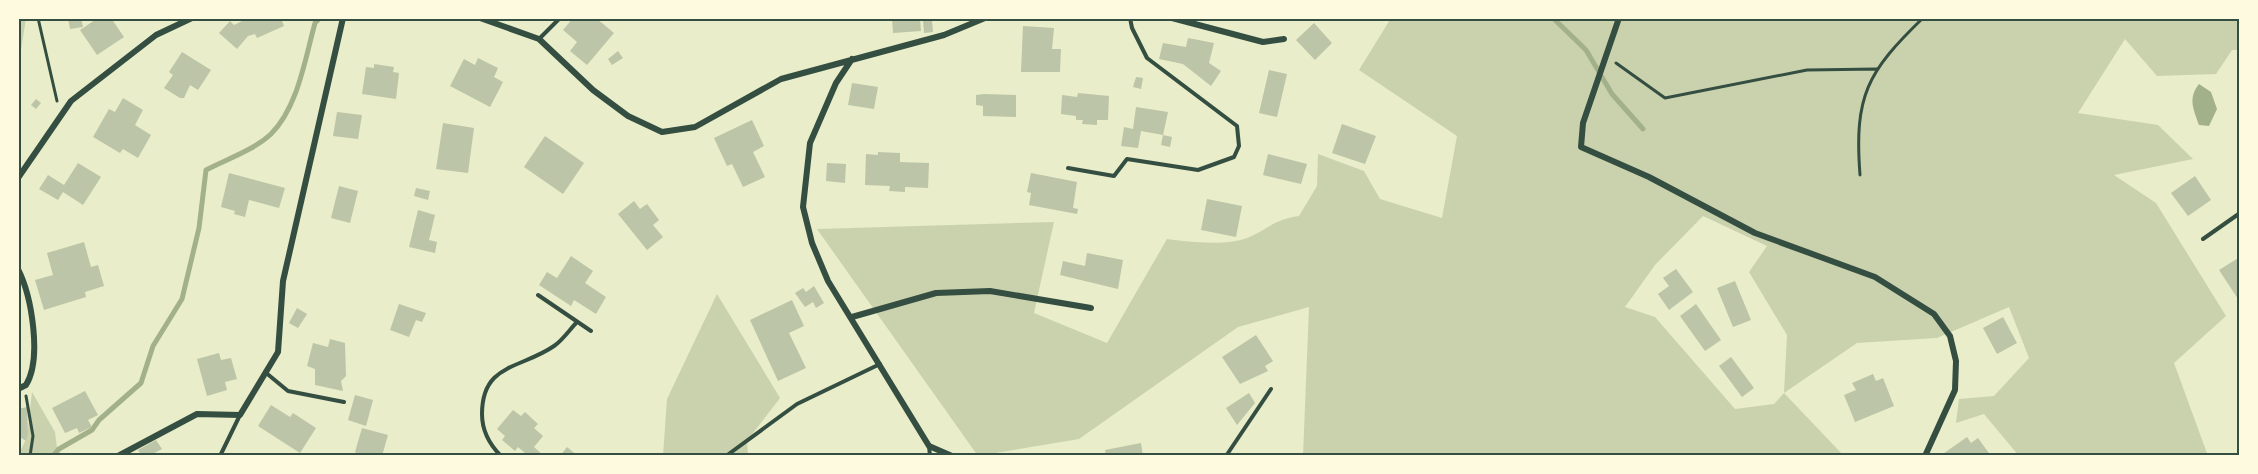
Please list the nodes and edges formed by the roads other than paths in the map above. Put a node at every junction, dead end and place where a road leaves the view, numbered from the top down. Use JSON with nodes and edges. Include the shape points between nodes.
{"nodes":[{"id":1,"x":192,"y":18,"type":"edge"},
{"id":2,"x":343,"y":18,"type":"edge"},
{"id":3,"x":480,"y":18,"type":"edge"},
{"id":4,"x":560,"y":18,"type":"edge"},
{"id":5,"x":985,"y":18,"type":"edge"},
{"id":6,"x":1130,"y":18,"type":"edge"},
{"id":7,"x":1172,"y":18,"type":"edge"},
{"id":8,"x":1619,"y":18,"type":"edge"},
{"id":9,"x":539,"y":39,"type":"junction"},
{"id":10,"x":1284,"y":39,"type":"dead end"},
{"id":11,"x":852,"y":59,"type":"junction"},
{"id":12,"x":1068,"y":168,"type":"dead end"},
{"id":13,"x":18,"y":178,"type":"edge"},
{"id":14,"x":2240,"y":213,"type":"edge"},
{"id":15,"x":2203,"y":239,"type":"dead end"},
{"id":16,"x":18,"y":269,"type":"edge"},
{"id":17,"x":538,"y":295,"type":"dead end"},
{"id":18,"x":1091,"y":308,"type":"dead end"},
{"id":19,"x":852,"y":317,"type":"junction"},
{"id":20,"x":577,"y":322,"type":"junction"},
{"id":21,"x":591,"y":331,"type":"dead end"},
{"id":22,"x":881,"y":364,"type":"junction"},
{"id":23,"x":266,"y":372,"type":"junction"},
{"id":24,"x":18,"y":389,"type":"edge"},
{"id":25,"x":1271,"y":389,"type":"dead end"},
{"id":26,"x":344,"y":402,"type":"dead end"},
{"id":27,"x":240,"y":415,"type":"junction"},
{"id":28,"x":929,"y":446,"type":"junction"},
{"id":29,"x":118,"y":456,"type":"edge"},
{"id":30,"x":220,"y":456,"type":"edge"},
{"id":31,"x":501,"y":456,"type":"edge"},
{"id":32,"x":726,"y":456,"type":"edge"},
{"id":33,"x":930,"y":456,"type":"edge"},
{"id":34,"x":952,"y":456,"type":"edge"},
{"id":35,"x":1226,"y":456,"type":"edge"},
{"id":36,"x":1925,"y":456,"type":"edge"}],
"edges":[{"from":1,"to":13,"type":"street","via":[[156,35],[70,101]]},
{"from":2,"to":23,"type":"street","via":[[284,271],[278,352]]},
{"from":3,"to":9,"type":"street"},
{"from":4,"to":9,"type":"lane"},
{"from":5,"to":11,"type":"street","via":[[945,35]]},
{"from":6,"to":12,"type":"lane","via":[[1147,58],[1237,126],[1239,146],[1234,157],[1198,170],[1127,159],[1114,176]]},
{"from":7,"to":10,"type":"street","via":[[1263,42]]},
{"from":8,"to":36,"type":"street","via":[[1583,123],[1581,147],[1649,177],[1755,233],[1875,277],[1934,314],[1950,336],[1956,360],[1955,390]]},
{"from":9,"to":11,"type":"street","via":[[602,96],[637,121],[662,132],[695,127],[781,79]]},
{"from":11,"to":19,"type":"street","via":[[836,83],[810,143],[803,207],[828,281]]},
{"from":14,"to":15,"type":"lane"},
{"from":16,"to":24,"type":"street","via":[[31,309],[35,363],[26,386]]},
{"from":17,"to":20,"type":"lane"},
{"from":18,"to":19,"type":"street","via":[[990,291],[936,293]]},
{"from":19,"to":22,"type":"street"},
{"from":20,"to":21,"type":"lane"},
{"from":20,"to":31,"type":"lane","via":[[555,346],[500,372],[485,389],[482,422],[493,448]]},
{"from":22,"to":28,"type":"street"},
{"from":22,"to":32,"type":"lane","via":[[797,404]]},
{"from":23,"to":26,"type":"lane","via":[[288,391]]},
{"from":23,"to":27,"type":"street"},
{"from":25,"to":35,"type":"lane"},
{"from":27,"to":29,"type":"street","via":[[197,414]]},
{"from":27,"to":30,"type":"lane"},
{"from":28,"to":33,"type":"lane"},
{"from":28,"to":34,"type":"street"}]}
